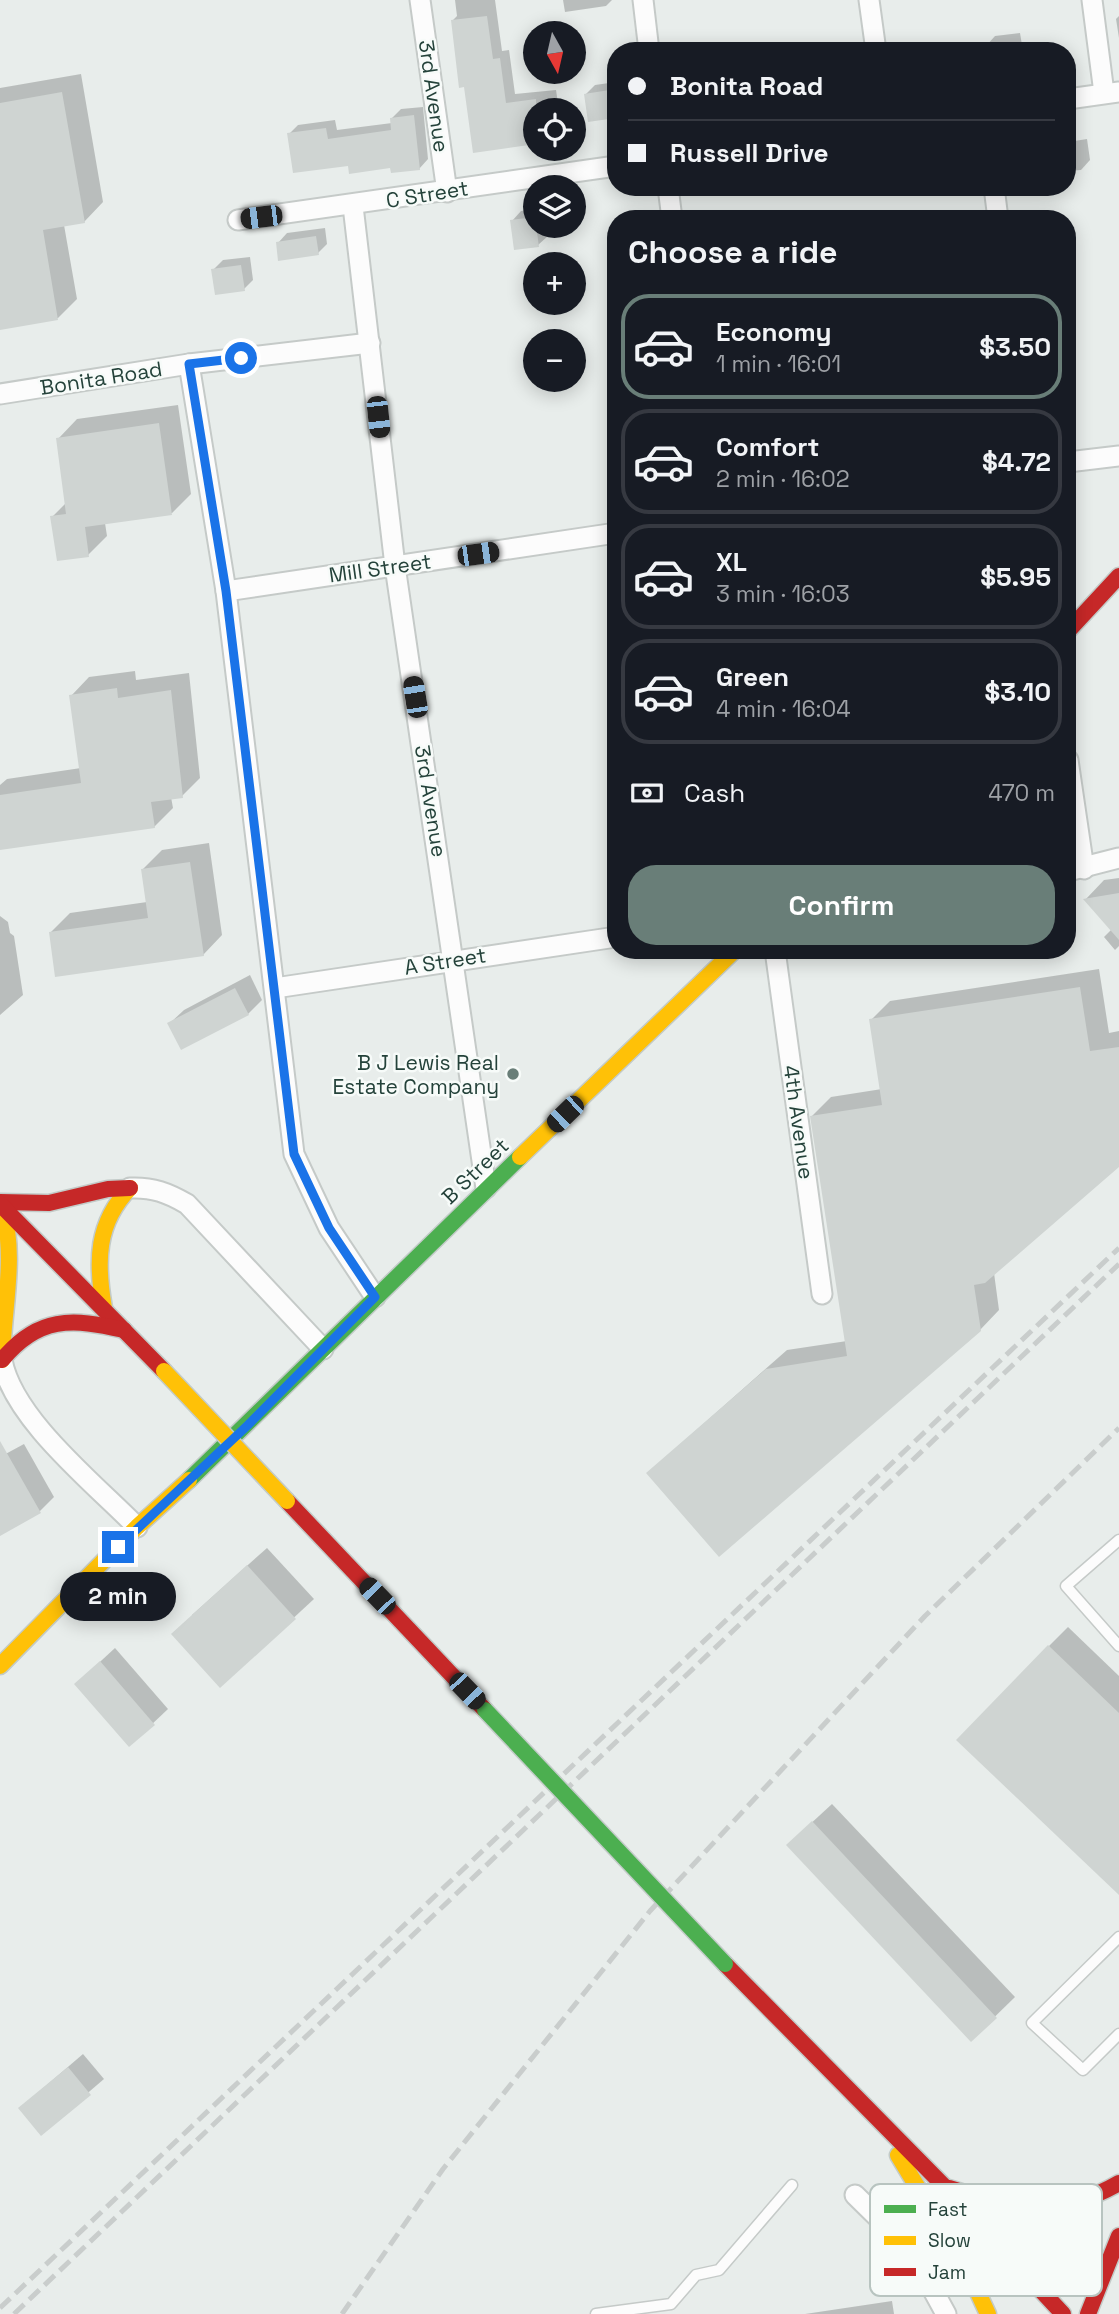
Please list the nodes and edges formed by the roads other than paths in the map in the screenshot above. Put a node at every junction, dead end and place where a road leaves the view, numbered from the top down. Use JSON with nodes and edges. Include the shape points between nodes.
{"nodes":[{"id":1,"x":420,"y":0,"type":"edge"},
{"id":2,"x":643,"y":0,"type":"edge"},
{"id":3,"x":869,"y":0,"type":"edge"},
{"id":4,"x":1092,"y":0,"type":"edge"},
{"id":5,"x":648,"y":42,"type":"edge"},
{"id":6,"x":875,"y":42,"type":"edge"},
{"id":7,"x":1112,"y":92,"type":"edge"},
{"id":8,"x":1076,"y":98,"type":"edge"},
{"id":9,"x":607,"y":167,"type":"edge"},
{"id":10,"x":447,"y":191,"type":"junction"},
{"id":11,"x":353,"y":206,"type":"junction"},
{"id":12,"x":238,"y":220,"type":"dead end"},
{"id":13,"x":370,"y":342,"type":"junction"},
{"id":14,"x":189,"y":364,"type":"junction"},
{"id":15,"x":0,"y":394,"type":"edge"},
{"id":16,"x":1119,"y":456,"type":"edge"},
{"id":17,"x":1076,"y":462,"type":"edge"},
{"id":18,"x":607,"y":534,"type":"edge"},
{"id":19,"x":395,"y":566,"type":"junction"},
{"id":20,"x":1119,"y":576,"type":"edge"},
{"id":21,"x":226,"y":591,"type":"junction"},
{"id":22,"x":1076,"y":622,"type":"edge"},
{"id":23,"x":1119,"y":858,"type":"edge"},
{"id":24,"x":1076,"y":870,"type":"edge"},
{"id":25,"x":607,"y":938,"type":"edge"},
{"id":26,"x":454,"y":959,"type":"junction"},
{"id":27,"x":726,"y":959,"type":"edge"},
{"id":28,"x":776,"y":959,"type":"edge"},
{"id":29,"x":275,"y":988,"type":"junction"},
{"id":30,"x":131,"y":1188,"type":"junction"},
{"id":31,"x":486,"y":1188,"type":"junction"},
{"id":32,"x":1,"y":1204,"type":"edge"},
{"id":33,"x":822,"y":1294,"type":"dead end"},
{"id":34,"x":375,"y":1297,"type":"junction"},
{"id":35,"x":104,"y":1308,"type":"junction"},
{"id":36,"x":124,"y":1329,"type":"junction"},
{"id":37,"x":323,"y":1349,"type":"junction"},
{"id":38,"x":2,"y":1360,"type":"junction"},
{"id":39,"x":137,"y":1527,"type":"junction"},
{"id":40,"x":1119,"y":1540,"type":"edge"},
{"id":41,"x":1119,"y":1646,"type":"edge"},
{"id":42,"x":0,"y":1667,"type":"edge"},
{"id":43,"x":1118,"y":1939,"type":"edge"},
{"id":44,"x":1119,"y":2034,"type":"edge"},
{"id":45,"x":877,"y":2119,"type":"junction"},
{"id":46,"x":1119,"y":2183,"type":"edge"},
{"id":47,"x":916,"y":2184,"type":"edge"},
{"id":48,"x":942,"y":2184,"type":"edge"},
{"id":49,"x":792,"y":2185,"type":"dead end"},
{"id":50,"x":1102,"y":2192,"type":"edge"},
{"id":51,"x":855,"y":2195,"type":"dead end"},
{"id":52,"x":870,"y":2210,"type":"edge"},
{"id":53,"x":1119,"y":2236,"type":"edge"},
{"id":54,"x":1102,"y":2279,"type":"edge"},
{"id":55,"x":936,"y":2296,"type":"edge"},
{"id":56,"x":980,"y":2296,"type":"edge"},
{"id":57,"x":1046,"y":2296,"type":"edge"},
{"id":58,"x":1095,"y":2296,"type":"edge"},
{"id":59,"x":596,"y":2314,"type":"edge"},
{"id":60,"x":946,"y":2314,"type":"edge"},
{"id":61,"x":988,"y":2314,"type":"edge"},
{"id":62,"x":1063,"y":2314,"type":"edge"},
{"id":63,"x":1088,"y":2314,"type":"edge"}],
"edges":[{"from":1,"to":10,"type":"street","name":"3rd Avenue"},
{"from":2,"to":5,"type":"street"},
{"from":3,"to":6,"type":"street"},
{"from":4,"to":7,"type":"street"},
{"from":7,"to":8,"type":"street"},
{"from":9,"to":10,"type":"street","name":"C Street"},
{"from":10,"to":11,"type":"street","name":"C Street"},
{"from":11,"to":12,"type":"street","name":"C Street"},
{"from":11,"to":13,"type":"street","name":"3rd Avenue"},
{"from":13,"to":14,"type":"street","name":"Bonita Road"},
{"from":13,"to":19,"type":"street","name":"3rd Avenue"},
{"from":14,"to":15,"type":"street","name":"Bonita Road"},
{"from":14,"to":21,"type":"street"},
{"from":16,"to":17,"type":"street"},
{"from":18,"to":19,"type":"street","name":"Mill Street"},
{"from":19,"to":21,"type":"street","name":"Mill Street"},
{"from":19,"to":26,"type":"street","name":"3rd Avenue"},
{"from":20,"to":22,"type":"main road"},
{"from":21,"to":29,"type":"street"},
{"from":23,"to":24,"type":"street"},
{"from":25,"to":26,"type":"street","name":"A Street"},
{"from":26,"to":29,"type":"street","name":"A Street"},
{"from":26,"to":31,"type":"street","name":"3rd Avenue"},
{"from":27,"to":31,"type":"main road","name":"B Street"},
{"from":28,"to":33,"type":"street","name":"4th Avenue"},
{"from":29,"to":34,"type":"street","via":[[294,1154],[329,1228]]},
{"from":30,"to":32,"type":"main road","via":[[49,1203]]},
{"from":30,"to":35,"type":"main road","via":[[112,1206],[103,1223],[97,1265]]},
{"from":30,"to":37,"type":"street","via":[[148,1187],[187,1204]]},
{"from":31,"to":34,"type":"main road","name":"B Street"},
{"from":32,"to":35,"type":"main road"},
{"from":32,"to":38,"type":"main road","via":[[11,1239],[0,1336]]},
{"from":34,"to":37,"type":"main road","name":"B Street"},
{"from":35,"to":36,"type":"main road"},
{"from":36,"to":38,"type":"main road","via":[[81,1321],[41,1326],[14,1343]]},
{"from":36,"to":45,"type":"main road","bridge":true},
{"from":37,"to":39,"type":"main road","name":"B Street"},
{"from":38,"to":39,"type":"street","via":[[22,1408]]},
{"from":39,"to":42,"type":"main road","name":"B Street"},
{"from":40,"to":41,"type":"lane","via":[[1066,1586]]},
{"from":43,"to":44,"type":"lane","via":[[1032,2023],[1083,2070]]},
{"from":45,"to":47,"type":"main road"},
{"from":45,"to":48,"type":"main road"},
{"from":46,"to":50,"type":"main road"},
{"from":49,"to":59,"type":"lane","via":[[719,2270],[696,2275],[671,2304]]},
{"from":51,"to":52,"type":"street"},
{"from":53,"to":54,"type":"main road"},
{"from":55,"to":60,"type":"street"},
{"from":56,"to":61,"type":"main road"},
{"from":57,"to":62,"type":"main road"},
{"from":58,"to":63,"type":"main road"}]}
